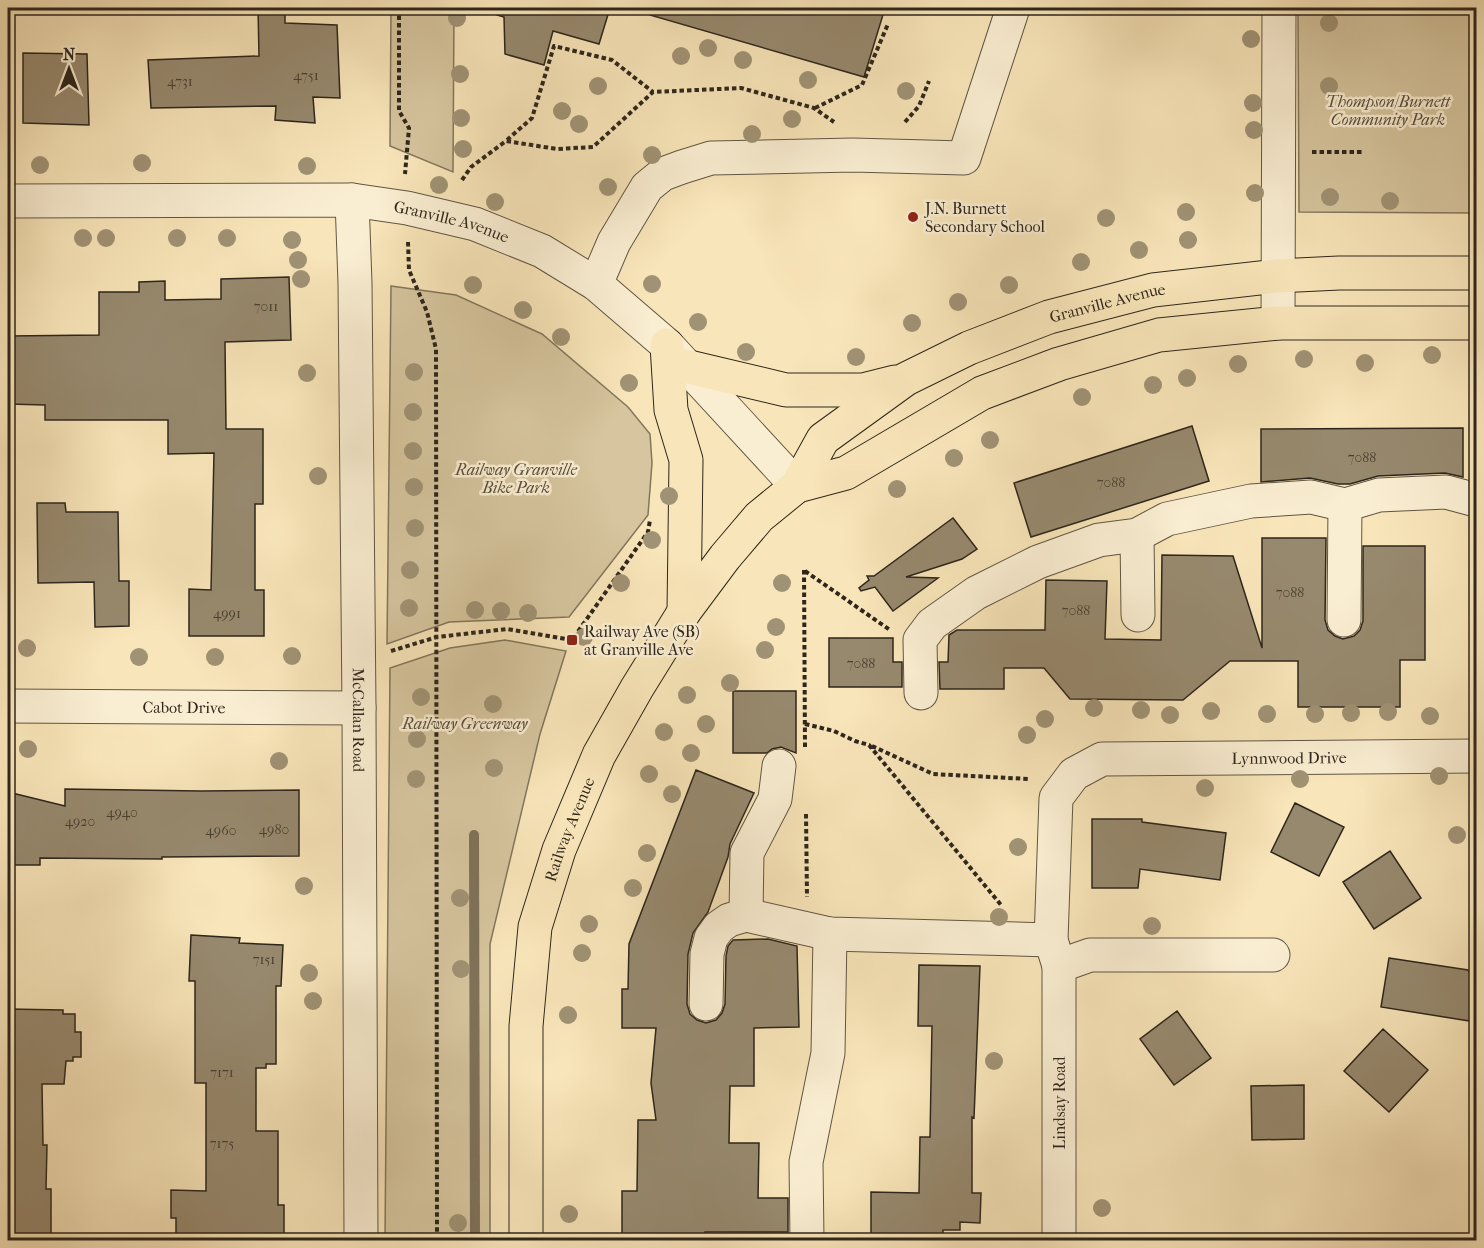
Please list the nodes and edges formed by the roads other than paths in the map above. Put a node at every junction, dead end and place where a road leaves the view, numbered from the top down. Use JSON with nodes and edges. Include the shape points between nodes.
{"nodes":[{"id":1,"x":1013,"y":8,"type":"edge"},
{"id":2,"x":1279,"y":8,"type":"edge"},
{"id":3,"x":352,"y":200,"type":"junction"},
{"id":4,"x":8,"y":201,"type":"edge"},
{"id":5,"x":1476,"y":273,"type":"edge"},
{"id":6,"x":1277,"y":276,"type":"junction"},
{"id":7,"x":596,"y":284,"type":"junction"},
{"id":8,"x":1278,"y":323,"type":"junction"},
{"id":9,"x":1476,"y":323,"type":"edge"},
{"id":10,"x":676,"y":355,"type":"junction"},
{"id":11,"x":906,"y":379,"type":"junction"},
{"id":12,"x":797,"y":486,"type":"junction"},
{"id":13,"x":1476,"y":500,"type":"edge"},
{"id":14,"x":1345,"y":505,"type":"junction"},
{"id":15,"x":1137,"y":535,"type":"junction"},
{"id":16,"x":684,"y":612,"type":"junction"},
{"id":17,"x":1138,"y":615,"type":"dead end"},
{"id":18,"x":1344,"y":620,"type":"dead end"},
{"id":19,"x":921,"y":693,"type":"dead end"},
{"id":20,"x":8,"y":706,"type":"edge"},
{"id":21,"x":359,"y":708,"type":"junction"},
{"id":22,"x":1476,"y":756,"type":"edge"},
{"id":23,"x":778,"y":766,"type":"dead end"},
{"id":24,"x":1088,"y":766,"type":"joint"},
{"id":25,"x":746,"y":915,"type":"junction"},
{"id":26,"x":830,"y":934,"type":"junction"},
{"id":27,"x":1055,"y":953,"type":"junction"},
{"id":28,"x":1273,"y":956,"type":"dead end"},
{"id":29,"x":706,"y":1004,"type":"dead end"},
{"id":30,"x":361,"y":1240,"type":"edge"},
{"id":31,"x":526,"y":1240,"type":"edge"},
{"id":32,"x":807,"y":1240,"type":"edge"},
{"id":33,"x":1059,"y":1240,"type":"edge"}],
"edges":[{"from":1,"to":7,"type":"street","via":[[964,158],[711,158],[663,174],[647,187],[614,242]]},
{"from":2,"to":6,"type":"street"},
{"from":3,"to":4,"type":"street","name":"Granville Avenue"},
{"from":3,"to":7,"type":"street","name":"Granville Avenue","via":[[475,224],[542,251]]},
{"from":3,"to":21,"type":"street","name":"McCallan Road"},
{"from":5,"to":6,"type":"main road","name":"Granville Avenue"},
{"from":6,"to":8,"type":"street"},
{"from":6,"to":11,"type":"main road","name":"Granville Avenue","via":[[1153,290],[1049,317],[969,348]]},
{"from":7,"to":10,"type":"street","name":"Granville Avenue"},
{"from":8,"to":9,"type":"main road"},
{"from":8,"to":12,"type":"main road","via":[[1159,335],[1059,364],[981,393],[846,474]]},
{"from":10,"to":11,"type":"main road","via":[[786,390],[863,390]]},
{"from":10,"to":12,"type":"street","name":"Granville Avenue"},
{"from":10,"to":16,"type":"main road","via":[[671,410],[686,460]]},
{"from":11,"to":12,"type":"main road","name":"Granville Avenue","via":[[824,439]]},
{"from":12,"to":16,"type":"main road","name":"Railway Avenue","via":[[759,517]]},
{"from":13,"to":14,"type":"street","via":[[1446,492],[1379,495]]},
{"from":14,"to":15,"type":"street","via":[[1311,497],[1251,501],[1167,519]]},
{"from":14,"to":18,"type":"street"},
{"from":15,"to":17,"type":"street"},
{"from":15,"to":19,"type":"street","via":[[1099,540],[1038,562],[976,593],[932,624],[920,640]]},
{"from":16,"to":31,"type":"main road","name":"Railway Avenue","via":[[599,755],[559,850],[535,927],[526,1026]]},
{"from":20,"to":21,"type":"street","name":"Cabot Drive"},
{"from":21,"to":30,"type":"street","name":"McCallan Road"},
{"from":22,"to":24,"type":"street","name":"Lynnwood Drive"},
{"from":23,"to":25,"type":"street","via":[[775,799],[747,853]]},
{"from":24,"to":27,"type":"street","name":"Lindsay Road","via":[[1056,798]]},
{"from":25,"to":26,"type":"street"},
{"from":25,"to":29,"type":"street","via":[[729,920],[711,938]]},
{"from":26,"to":27,"type":"street"},
{"from":26,"to":32,"type":"street","via":[[828,1053],[806,1162]]},
{"from":27,"to":28,"type":"street"},
{"from":27,"to":33,"type":"street","name":"Lindsay Road"}]}
